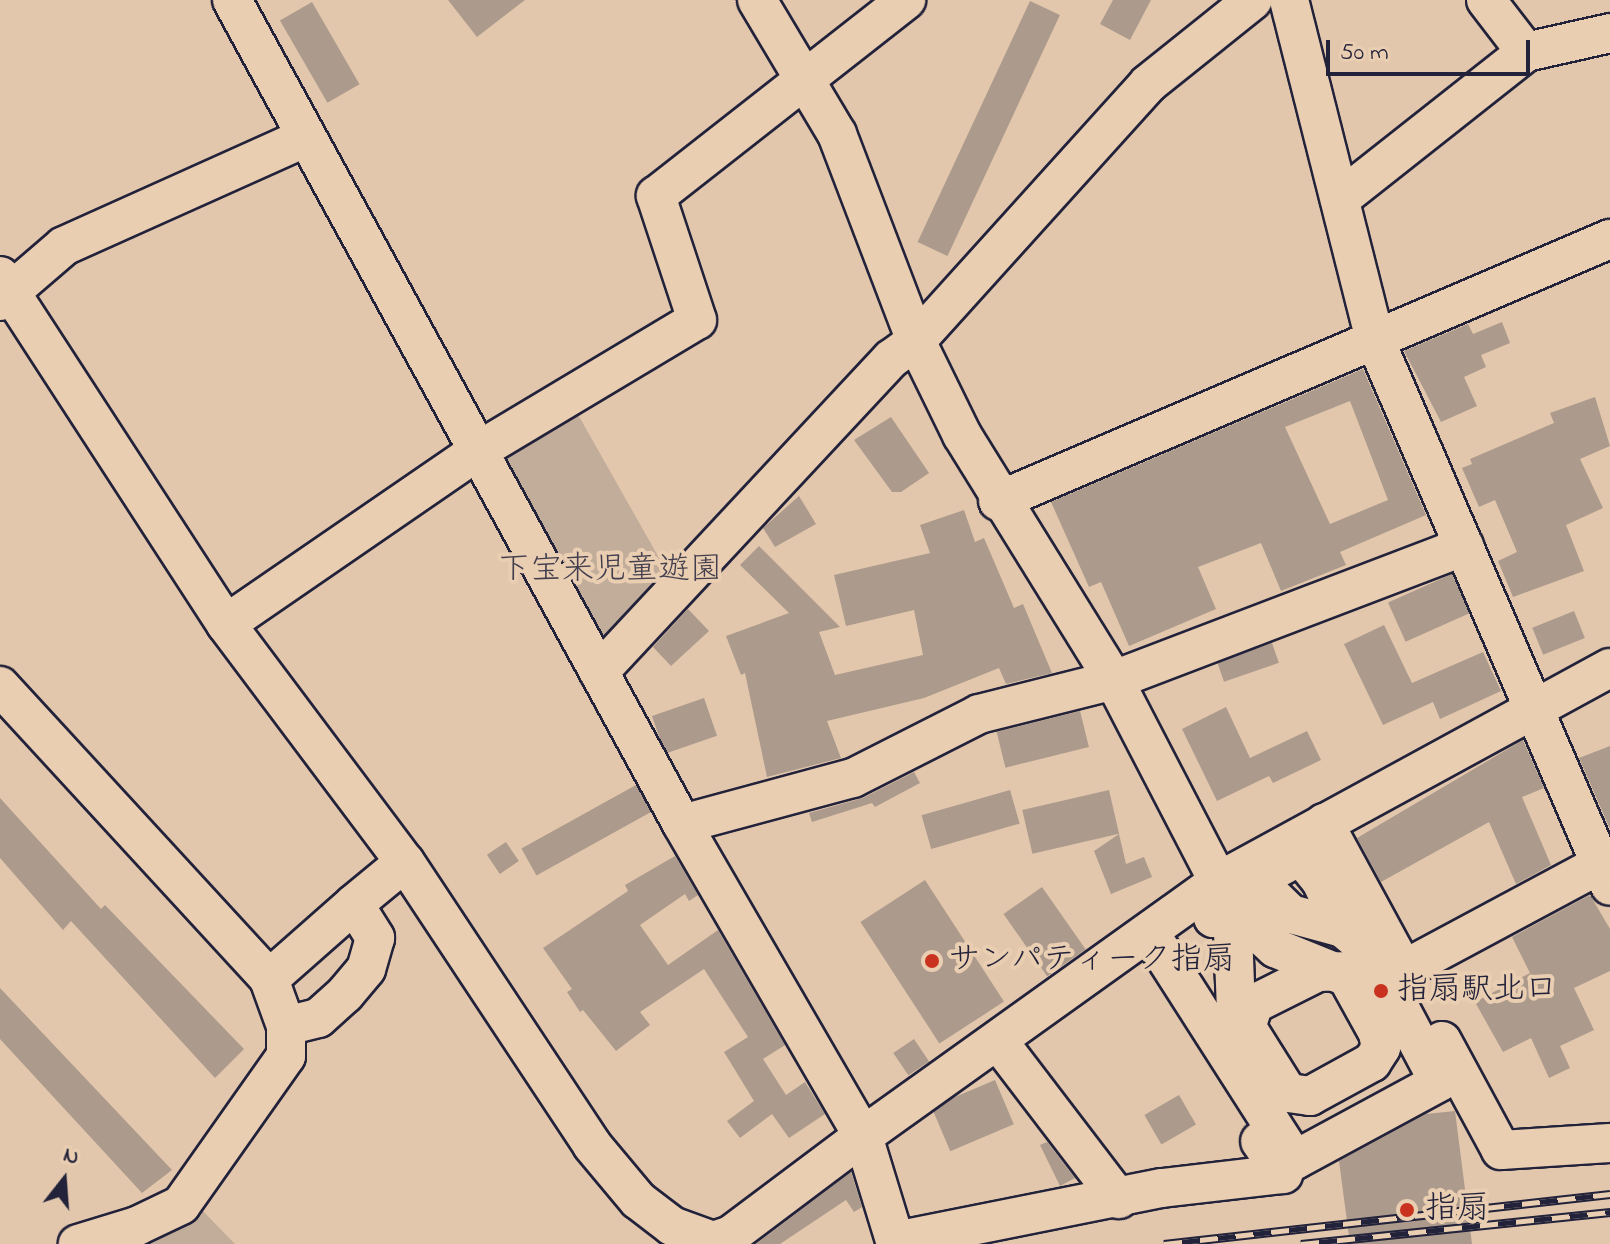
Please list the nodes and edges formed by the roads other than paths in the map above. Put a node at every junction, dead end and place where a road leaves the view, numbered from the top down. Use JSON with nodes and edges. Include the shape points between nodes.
{"nodes":[{"id":1,"x":232,"y":0,"type":"edge"},
{"id":2,"x":757,"y":0,"type":"edge"},
{"id":3,"x":906,"y":0,"type":"edge"},
{"id":4,"x":1253,"y":0,"type":"edge"},
{"id":5,"x":1289,"y":0,"type":"edge"},
{"id":6,"x":1486,"y":0,"type":"edge"},
{"id":7,"x":1610,"y":33,"type":"edge"},
{"id":8,"x":1526,"y":52,"type":"junction"},
{"id":9,"x":809,"y":80,"type":"junction"},
{"id":10,"x":306,"y":137,"type":"junction"},
{"id":11,"x":1340,"y":199,"type":"junction"},
{"id":12,"x":1610,"y":239,"type":"edge"},
{"id":13,"x":4,"y":290,"type":"edge"},
{"id":14,"x":1375,"y":340,"type":"junction"},
{"id":15,"x":916,"y":341,"type":"junction"},
{"id":16,"x":478,"y":451,"type":"junction"},
{"id":17,"x":998,"y":501,"type":"junction"},
{"id":18,"x":1464,"y":546,"type":"junction"},
{"id":19,"x":226,"y":624,"type":"junction"},
{"id":20,"x":1610,"y":668,"type":"edge"},
{"id":21,"x":599,"y":672,"type":"junction"},
{"id":22,"x":1114,"y":680,"type":"junction"},
{"id":23,"x":0,"y":686,"type":"edge"},
{"id":24,"x":1535,"y":711,"type":"junction"},
{"id":25,"x":682,"y":824,"type":"junction"},
{"id":26,"x":1318,"y":839,"type":"junction"},
{"id":27,"x":405,"y":862,"type":"junction"},
{"id":28,"x":1607,"y":870,"type":"edge"},
{"id":29,"x":1266,"y":890,"type":"junction"},
{"id":30,"x":1226,"y":894,"type":"junction"},
{"id":31,"x":354,"y":904,"type":"junction"},
{"id":32,"x":1343,"y":928,"type":"junction"},
{"id":33,"x":1140,"y":950,"type":"junction"},
{"id":34,"x":1403,"y":970,"type":"junction"},
{"id":35,"x":1342,"y":971,"type":"junction"},
{"id":36,"x":269,"y":979,"type":"junction"},
{"id":37,"x":286,"y":1026,"type":"junction"},
{"id":38,"x":1246,"y":1028,"type":"junction"},
{"id":39,"x":998,"y":1041,"type":"junction"},
{"id":40,"x":863,"y":1136,"type":"junction"},
{"id":41,"x":1610,"y":1143,"type":"edge"},
{"id":42,"x":1119,"y":1199,"type":"junction"},
{"id":43,"x":896,"y":1243,"type":"edge"},
{"id":44,"x":78,"y":1244,"type":"edge"}],
"edges":[{"from":1,"to":10,"type":"street"},
{"from":2,"to":9,"type":"street"},
{"from":3,"to":9,"type":"street"},
{"from":4,"to":15,"type":"street","via":[[1148,84]]},
{"from":5,"to":11,"type":"street"},
{"from":6,"to":8,"type":"street"},
{"from":7,"to":8,"type":"street"},
{"from":8,"to":11,"type":"street"},
{"from":9,"to":15,"type":"street","via":[[863,196]]},
{"from":9,"to":16,"type":"street","via":[[656,196],[697,320]]},
{"from":10,"to":13,"type":"street","via":[[64,246]]},
{"from":10,"to":16,"type":"street"},
{"from":11,"to":14,"type":"street"},
{"from":12,"to":14,"type":"street"},
{"from":13,"to":19,"type":"street"},
{"from":14,"to":17,"type":"street"},
{"from":14,"to":18,"type":"street"},
{"from":15,"to":17,"type":"street"},
{"from":15,"to":21,"type":"street","via":[[891,359]]},
{"from":16,"to":19,"type":"street"},
{"from":16,"to":21,"type":"street"},
{"from":17,"to":22,"type":"street"},
{"from":18,"to":22,"type":"street"},
{"from":18,"to":24,"type":"street"},
{"from":19,"to":27,"type":"street"},
{"from":20,"to":24,"type":"street"},
{"from":21,"to":25,"type":"street"},
{"from":22,"to":25,"type":"street","via":[[979,714],[853,778]]},
{"from":22,"to":30,"type":"street"},
{"from":23,"to":36,"type":"street"},
{"from":24,"to":26,"type":"street"},
{"from":24,"to":28,"type":"street"},
{"from":25,"to":40,"type":"street"},
{"from":26,"to":29,"type":"street","via":[[1269,873]]},
{"from":26,"to":30,"type":"street"},
{"from":26,"to":32,"type":"street","via":[[1321,881]]},
{"from":26,"to":34,"type":"street"},
{"from":27,"to":31,"type":"street"},
{"from":27,"to":40,"type":"street","via":[[592,1145],[638,1200],[672,1226],[713,1241],[731,1235]]},
{"from":28,"to":34,"type":"street"},
{"from":29,"to":30,"type":"street"},
{"from":29,"to":32,"type":"street","via":[[1291,914]]},
{"from":30,"to":33,"type":"street"},
{"from":30,"to":35,"type":"street","via":[[1275,948]]},
{"from":30,"to":38,"type":"street","via":[[1232,998]]},
{"from":31,"to":36,"type":"street"},
{"from":31,"to":37,"type":"street","via":[[375,938],[366,969],[318,1018]]},
{"from":32,"to":33,"type":"street","via":[[1369,950],[1439,1082],[1295,1160]]},
{"from":33,"to":39,"type":"street"},
{"from":33,"to":42,"type":"street","via":[[1283,1174],[1162,1188]]},
{"from":34,"to":41,"type":"street","via":[[1501,1150]]},
{"from":35,"to":38,"type":"street","via":[[1318,972],[1254,1004]]},
{"from":35,"to":38,"type":"street","via":[[1378,1033],[1381,1048],[1372,1062],[1310,1096],[1294,1096]]},
{"from":36,"to":37,"type":"street"},
{"from":37,"to":44,"type":"street","via":[[286,1056],[181,1205],[137,1226]]},
{"from":39,"to":40,"type":"street"},
{"from":39,"to":42,"type":"street"},
{"from":40,"to":43,"type":"street"},
{"from":42,"to":43,"type":"street"}]}
